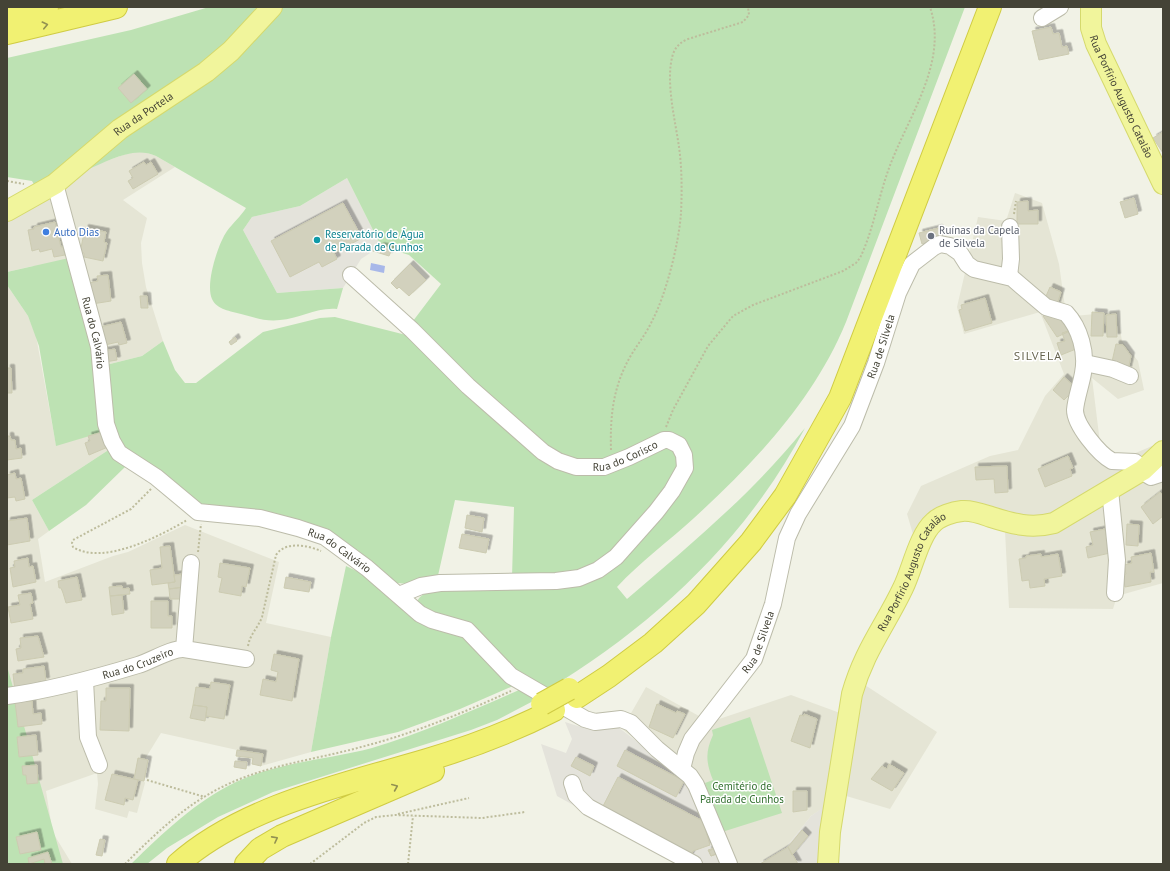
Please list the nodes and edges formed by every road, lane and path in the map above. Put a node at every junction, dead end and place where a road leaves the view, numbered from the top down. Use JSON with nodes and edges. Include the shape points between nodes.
{"nodes":[{"id":1,"x":47,"y":7,"type":"edge"},
{"id":2,"x":116,"y":7,"type":"edge"},
{"id":3,"x":272,"y":7,"type":"edge"},
{"id":4,"x":748,"y":7,"type":"edge"},
{"id":5,"x":930,"y":7,"type":"edge"},
{"id":6,"x":981,"y":7,"type":"edge"},
{"id":7,"x":990,"y":7,"type":"edge"},
{"id":8,"x":1060,"y":7,"type":"edge"},
{"id":9,"x":1091,"y":7,"type":"edge"},
{"id":10,"x":7,"y":16,"type":"edge"},
{"id":11,"x":1042,"y":18,"type":"dead end"},
{"id":12,"x":7,"y":33,"type":"edge"},
{"id":13,"x":55,"y":184,"type":"junction"},
{"id":14,"x":1163,"y":184,"type":"edge"},
{"id":15,"x":7,"y":211,"type":"edge"},
{"id":16,"x":1010,"y":227,"type":"dead end"},
{"id":17,"x":351,"y":275,"type":"dead end"},
{"id":18,"x":1009,"y":276,"type":"junction"},
{"id":19,"x":1085,"y":363,"type":"junction"},
{"id":20,"x":1130,"y":376,"type":"dead end"},
{"id":21,"x":664,"y":440,"type":"junction"},
{"id":22,"x":1163,"y":451,"type":"edge"},
{"id":23,"x":612,"y":464,"type":"junction"},
{"id":24,"x":1143,"y":470,"type":"junction"},
{"id":25,"x":1163,"y":473,"type":"edge"},
{"id":26,"x":152,"y":488,"type":"dead end"},
{"id":27,"x":1110,"y":490,"type":"junction"},
{"id":28,"x":198,"y":515,"type":"junction"},
{"id":29,"x":322,"y":552,"type":"dead end"},
{"id":30,"x":194,"y":559,"type":"joint"},
{"id":31,"x":1115,"y":593,"type":"dead end"},
{"id":32,"x":399,"y":595,"type":"junction"},
{"id":33,"x":184,"y":649,"type":"junction"},
{"id":34,"x":246,"y":659,"type":"joint"},
{"id":35,"x":85,"y":681,"type":"junction"},
{"id":36,"x":525,"y":685,"type":"junction"},
{"id":37,"x":572,"y":693,"type":"junction"},
{"id":38,"x":7,"y":696,"type":"edge"},
{"id":39,"x":548,"y":707,"type":"junction"},
{"id":40,"x":503,"y":734,"type":"junction"},
{"id":41,"x":99,"y":765,"type":"dead end"},
{"id":42,"x":682,"y":770,"type":"junction"},
{"id":43,"x":147,"y":780,"type":"dead end"},
{"id":44,"x":572,"y":783,"type":"dead end"},
{"id":45,"x":205,"y":796,"type":"junction"},
{"id":46,"x":469,"y":798,"type":"dead end"},
{"id":47,"x":525,"y":812,"type":"dead end"},
{"id":48,"x":395,"y":815,"type":"junction"},
{"id":49,"x":413,"y":816,"type":"junction"},
{"id":50,"x":315,"y":860,"type":"junction"},
{"id":51,"x":125,"y":864,"type":"edge"},
{"id":52,"x":171,"y":864,"type":"edge"},
{"id":53,"x":178,"y":864,"type":"edge"},
{"id":54,"x":246,"y":864,"type":"edge"},
{"id":55,"x":310,"y":864,"type":"edge"},
{"id":56,"x":314,"y":864,"type":"edge"},
{"id":57,"x":408,"y":864,"type":"edge"},
{"id":58,"x":694,"y":864,"type":"edge"},
{"id":59,"x":729,"y":864,"type":"edge"},
{"id":60,"x":828,"y":864,"type":"edge"}],
"edges":[{"from":1,"to":10,"type":"highway"},
{"from":12,"to":2,"type":"highway","one_way":true},
{"from":3,"to":13,"type":"main road","name":"Rua da Portela","via":[[231,51],[206,72],[120,129]]},
{"from":4,"to":23,"type":"path","via":[[749,15],[743,22],[688,39],[674,52],[670,78],[681,162],[679,232],[655,315],[630,357],[615,391],[611,415]]},
{"from":5,"to":21,"type":"path","via":[[935,33],[928,74],[888,171],[860,258],[846,269],[753,305],[732,316],[708,346],[673,410],[666,425]]},
{"from":6,"to":37,"type":"highway","via":[[833,394],[800,454],[762,508],[700,586],[647,636]]},
{"from":7,"to":37,"type":"highway","via":[[840,398],[785,496],[751,542],[696,604],[646,648],[609,676]]},
{"from":8,"to":11,"type":"street"},
{"from":9,"to":14,"type":"main road","name":"Rua Porfírio Augusto Catalão","via":[[1096,44]]},
{"from":13,"to":15,"type":"main road","name":"Rua da Portela"},
{"from":13,"to":28,"type":"street","name":"Rua do Calvário","via":[[99,347],[104,414],[110,436],[122,456],[156,476]]},
{"from":16,"to":18,"type":"street"},
{"from":17,"to":23,"type":"street","name":"Rua do Corisco","via":[[412,330],[468,386],[543,452],[576,467],[596,468]]},
{"from":18,"to":19,"type":"street","name":"Rua de Silvela","via":[[1046,307],[1069,316],[1082,345]]},
{"from":18,"to":42,"type":"street","name":"Rua de Silvela","via":[[974,269],[955,249],[945,244],[925,252],[912,264],[898,293],[852,426],[798,514],[789,534],[773,604],[757,652],[750,666],[692,739]]},
{"from":19,"to":20,"type":"street","via":[[1113,369]]},
{"from":19,"to":24,"type":"street","name":"Rua de Silvela","via":[[1075,408],[1079,423],[1096,448],[1108,459],[1114,462],[1134,462]]},
{"from":21,"to":23,"type":"street","name":"Rua do Corisco"},
{"from":21,"to":32,"type":"street","name":"Rua do Corisco","via":[[674,442],[682,449],[685,461],[682,475],[637,534],[616,557],[598,570],[579,578],[556,581],[435,584],[421,586]]},
{"from":22,"to":24,"type":"main road","name":"Rua Porfírio Augusto Catalão"},
{"from":24,"to":25,"type":"street","name":"Rua de Silvela","via":[[1151,477]]},
{"from":24,"to":27,"type":"main road","name":"Rua Porfírio Augusto Catalão"},
{"from":26,"to":28,"type":"path","via":[[131,509],[73,540],[73,547],[93,553],[114,552]]},
{"from":27,"to":31,"type":"street","via":[[1117,560]]},
{"from":27,"to":60,"type":"main road","name":"Rua Porfírio Augusto Catalão","via":[[1066,517],[1047,525],[1017,525],[962,511],[940,518],[929,527],[903,589],[857,676],[830,832]]},
{"from":28,"to":30,"type":"path"},
{"from":28,"to":32,"type":"street","name":"Rua do Calvário","via":[[202,513],[260,518],[319,534],[345,551]]},
{"from":29,"to":34,"type":"path","via":[[299,546],[279,550],[262,617],[249,639]]},
{"from":30,"to":33,"type":"street","name":"Rua do Cruzeiro"},
{"from":32,"to":36,"type":"street","name":"Rua do Calvário","via":[[426,617],[467,630],[504,670]]},
{"from":33,"to":34,"type":"street"},
{"from":33,"to":35,"type":"street","name":"Rua do Cruzeiro"},
{"from":35,"to":38,"type":"street","name":"Rua do Cruzeiro"},
{"from":35,"to":41,"type":"street","via":[[88,737]]},
{"from":36,"to":42,"type":"street","name":"Rua do Calvário","via":[[585,719],[595,722],[621,720],[631,723]]},
{"from":36,"to":45,"type":"path","via":[[392,738],[265,770],[234,781]]},
{"from":37,"to":39,"type":"highway"},
{"from":39,"to":40,"type":"highway"},
{"from":39,"to":52,"type":"highway","via":[[260,808],[225,826]]},
{"from":40,"to":53,"type":"highway","via":[[278,807],[221,834]]},
{"from":54,"to":40,"type":"highway","one_way":true,"via":[[260,849],[282,836],[436,769]]},
{"from":42,"to":59,"type":"street","name":"Rua do Calvário","via":[[695,781]]},
{"from":43,"to":45,"type":"path"},
{"from":44,"to":58,"type":"street","via":[[576,795],[588,807]]},
{"from":45,"to":51,"type":"path","via":[[167,824]]},
{"from":46,"to":48,"type":"path"},
{"from":47,"to":49,"type":"path","via":[[482,818]]},
{"from":48,"to":49,"type":"path"},
{"from":48,"to":50,"type":"path","via":[[382,815],[371,819]]},
{"from":49,"to":57,"type":"path"},
{"from":50,"to":55,"type":"path"},
{"from":50,"to":56,"type":"path"}]}
